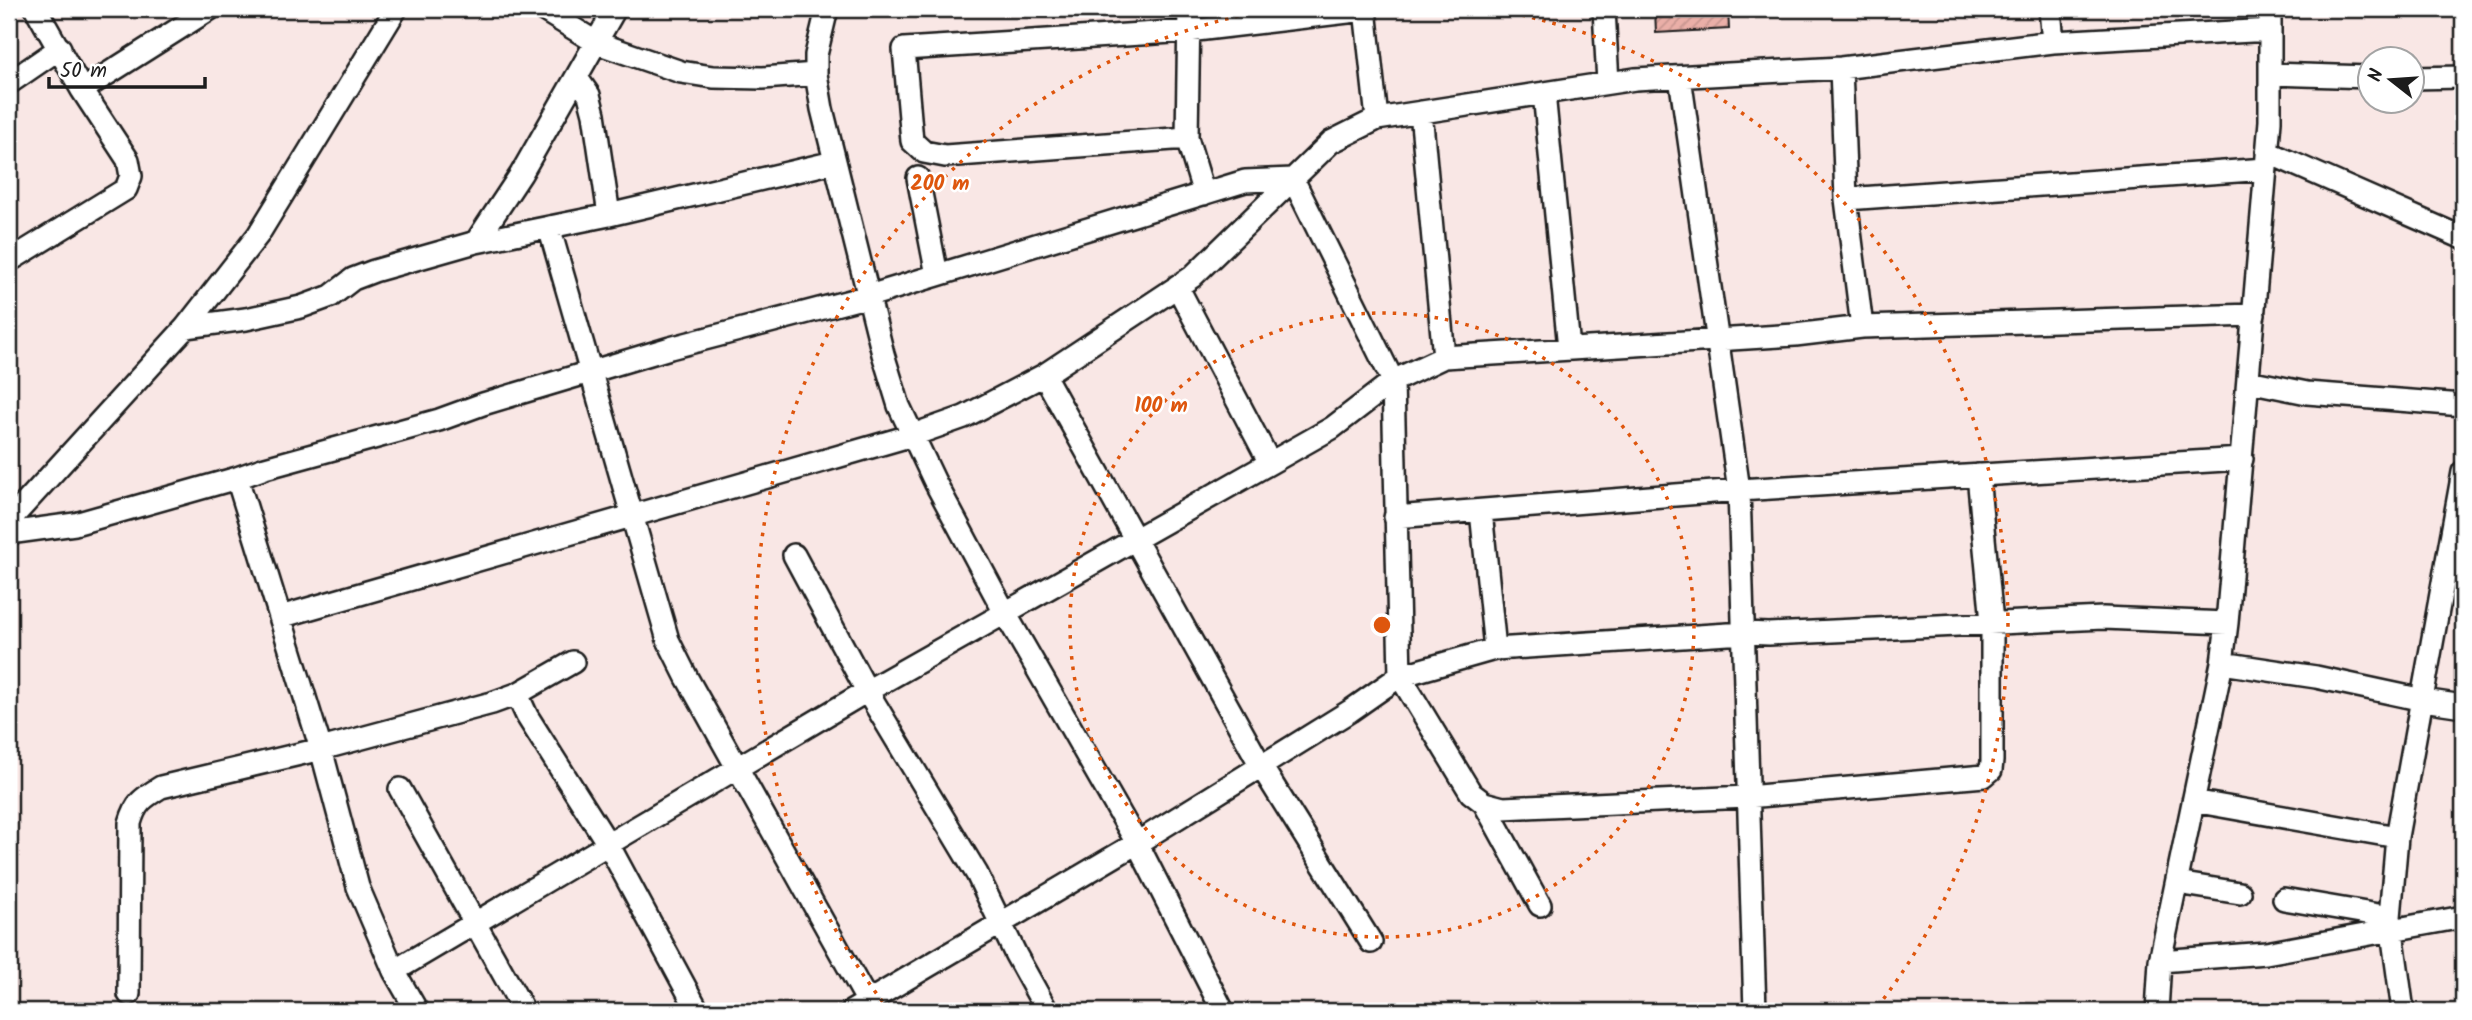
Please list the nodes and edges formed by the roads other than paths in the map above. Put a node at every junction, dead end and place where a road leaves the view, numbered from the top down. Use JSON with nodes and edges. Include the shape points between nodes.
{"nodes":[{"id":1,"x":36,"y":9,"type":"edge"},
{"id":2,"x":396,"y":9,"type":"edge"},
{"id":3,"x":542,"y":9,"type":"edge"},
{"id":4,"x":615,"y":9,"type":"edge"},
{"id":5,"x":827,"y":9,"type":"edge"},
{"id":6,"x":1189,"y":9,"type":"edge"},
{"id":7,"x":1604,"y":9,"type":"edge"},
{"id":8,"x":2050,"y":9,"type":"edge"},
{"id":9,"x":1365,"y":10,"type":"edge"},
{"id":10,"x":201,"y":11,"type":"edge"},
{"id":11,"x":2270,"y":19,"type":"edge"},
{"id":12,"x":1188,"y":32,"type":"junction"},
{"id":13,"x":2053,"y":42,"type":"junction"},
{"id":14,"x":597,"y":43,"type":"junction"},
{"id":15,"x":60,"y":48,"type":"junction"},
{"id":16,"x":1841,"y":68,"type":"junction"},
{"id":17,"x":816,"y":74,"type":"junction"},
{"id":18,"x":2271,"y":74,"type":"junction"},
{"id":19,"x":1680,"y":77,"type":"junction"},
{"id":20,"x":2356,"y":77,"type":"edge"},
{"id":21,"x":2463,"y":77,"type":"edge"},
{"id":22,"x":577,"y":78,"type":"junction"},
{"id":23,"x":2426,"y":78,"type":"edge"},
{"id":24,"x":9,"y":83,"type":"edge"},
{"id":25,"x":1608,"y":83,"type":"junction"},
{"id":26,"x":82,"y":90,"type":"junction"},
{"id":27,"x":1544,"y":93,"type":"junction"},
{"id":28,"x":1421,"y":112,"type":"junction"},
{"id":29,"x":1377,"y":119,"type":"junction"},
{"id":30,"x":1187,"y":138,"type":"junction"},
{"id":31,"x":2267,"y":160,"type":"junction"},
{"id":32,"x":834,"y":162,"type":"junction"},
{"id":33,"x":918,"y":178,"type":"dead end"},
{"id":34,"x":1293,"y":179,"type":"junction"},
{"id":35,"x":1204,"y":194,"type":"junction"},
{"id":36,"x":1846,"y":198,"type":"junction"},
{"id":37,"x":609,"y":215,"type":"junction"},
{"id":38,"x":549,"y":227,"type":"junction"},
{"id":39,"x":2463,"y":238,"type":"edge"},
{"id":40,"x":476,"y":242,"type":"junction"},
{"id":41,"x":9,"y":261,"type":"edge"},
{"id":42,"x":937,"y":275,"type":"junction"},
{"id":43,"x":1177,"y":286,"type":"junction"},
{"id":44,"x":869,"y":296,"type":"junction"},
{"id":45,"x":2254,"y":315,"type":"junction"},
{"id":46,"x":186,"y":327,"type":"junction"},
{"id":47,"x":1862,"y":327,"type":"junction"},
{"id":48,"x":1719,"y":339,"type":"junction"},
{"id":49,"x":1569,"y":348,"type":"junction"},
{"id":50,"x":1444,"y":357,"type":"junction"},
{"id":51,"x":589,"y":372,"type":"junction"},
{"id":52,"x":1044,"y":375,"type":"junction"},
{"id":53,"x":1392,"y":381,"type":"junction"},
{"id":54,"x":2248,"y":381,"type":"junction"},
{"id":55,"x":2463,"y":405,"type":"edge"},
{"id":56,"x":913,"y":435,"type":"junction"},
{"id":57,"x":2242,"y":459,"type":"junction"},
{"id":58,"x":1270,"y":463,"type":"junction"},
{"id":59,"x":2463,"y":472,"type":"edge"},
{"id":60,"x":1978,"y":475,"type":"junction"},
{"id":61,"x":237,"y":478,"type":"junction"},
{"id":62,"x":1740,"y":490,"type":"junction"},
{"id":63,"x":1481,"y":510,"type":"junction"},
{"id":64,"x":632,"y":515,"type":"junction"},
{"id":65,"x":1395,"y":517,"type":"junction"},
{"id":66,"x":9,"y":521,"type":"edge"},
{"id":67,"x":9,"y":533,"type":"edge"},
{"id":68,"x":1137,"y":540,"type":"junction"},
{"id":69,"x":794,"y":555,"type":"dead end"},
{"id":70,"x":2455,"y":572,"type":"edge"},
{"id":71,"x":1005,"y":613,"type":"junction"},
{"id":72,"x":280,"y":617,"type":"junction"},
{"id":73,"x":1992,"y":622,"type":"junction"},
{"id":74,"x":2227,"y":623,"type":"junction"},
{"id":75,"x":1744,"y":633,"type":"junction"},
{"id":76,"x":1495,"y":649,"type":"junction"},
{"id":77,"x":573,"y":662,"type":"dead end"},
{"id":78,"x":2222,"y":663,"type":"junction"},
{"id":79,"x":1400,"y":676,"type":"junction"},
{"id":80,"x":867,"y":691,"type":"junction"},
{"id":81,"x":517,"y":694,"type":"junction"},
{"id":82,"x":2423,"y":700,"type":"junction"},
{"id":83,"x":2463,"y":706,"type":"edge"},
{"id":84,"x":321,"y":749,"type":"junction"},
{"id":85,"x":1261,"y":766,"type":"junction"},
{"id":86,"x":739,"y":768,"type":"junction"},
{"id":87,"x":400,"y":789,"type":"dead end"},
{"id":88,"x":1747,"y":797,"type":"junction"},
{"id":89,"x":2193,"y":801,"type":"junction"},
{"id":90,"x":1484,"y":803,"type":"junction"},
{"id":91,"x":2396,"y":837,"type":"junction"},
{"id":92,"x":1137,"y":843,"type":"junction"},
{"id":93,"x":608,"y":844,"type":"junction"},
{"id":94,"x":2177,"y":883,"type":"junction"},
{"id":95,"x":2240,"y":893,"type":"dead end"},
{"id":96,"x":2284,"y":899,"type":"dead end"},
{"id":97,"x":1540,"y":905,"type":"dead end"},
{"id":98,"x":2463,"y":917,"type":"edge"},
{"id":99,"x":1002,"y":923,"type":"junction"},
{"id":100,"x":2390,"y":923,"type":"junction"},
{"id":101,"x":473,"y":924,"type":"junction"},
{"id":102,"x":1371,"y":942,"type":"dead end"},
{"id":103,"x":2160,"y":961,"type":"junction"},
{"id":104,"x":394,"y":971,"type":"junction"},
{"id":105,"x":129,"y":993,"type":"dead end"},
{"id":106,"x":865,"y":1008,"type":"edge"},
{"id":107,"x":417,"y":1011,"type":"edge"},
{"id":108,"x":524,"y":1011,"type":"edge"},
{"id":109,"x":698,"y":1011,"type":"edge"},
{"id":110,"x":1047,"y":1011,"type":"edge"},
{"id":111,"x":1223,"y":1011,"type":"edge"},
{"id":112,"x":1755,"y":1011,"type":"edge"},
{"id":113,"x":2157,"y":1011,"type":"edge"},
{"id":114,"x":2403,"y":1011,"type":"edge"}],
"edges":[{"from":1,"to":15,"type":"street"},
{"from":2,"to":46,"type":"street","via":[[258,234]]},
{"from":3,"to":14,"type":"street"},
{"from":4,"to":14,"type":"street"},
{"from":5,"to":17,"type":"street"},
{"from":6,"to":12,"type":"street"},
{"from":7,"to":25,"type":"street"},
{"from":8,"to":13,"type":"street"},
{"from":9,"to":12,"type":"street"},
{"from":9,"to":29,"type":"street"},
{"from":10,"to":26,"type":"street"},
{"from":11,"to":13,"type":"street"},
{"from":11,"to":18,"type":"street"},
{"from":12,"to":30,"type":"street"},
{"from":12,"to":30,"type":"street","via":[[904,49],[912,141],[924,152],[945,156]]},
{"from":13,"to":16,"type":"street"},
{"from":14,"to":17,"type":"street","via":[[713,78]]},
{"from":14,"to":22,"type":"street"},
{"from":15,"to":24,"type":"street"},
{"from":15,"to":26,"type":"street"},
{"from":16,"to":19,"type":"street"},
{"from":16,"to":36,"type":"street"},
{"from":17,"to":32,"type":"street"},
{"from":18,"to":20,"type":"street"},
{"from":18,"to":31,"type":"street"},
{"from":19,"to":25,"type":"street"},
{"from":19,"to":48,"type":"street"},
{"from":21,"to":23,"type":"street"},
{"from":22,"to":37,"type":"street","via":[[589,95],[594,114]]},
{"from":22,"to":40,"type":"street"},
{"from":25,"to":27,"type":"street"},
{"from":26,"to":41,"type":"street","via":[[128,160],[131,176],[126,189]]},
{"from":27,"to":28,"type":"street"},
{"from":27,"to":49,"type":"street"},
{"from":28,"to":29,"type":"street"},
{"from":28,"to":50,"type":"street"},
{"from":29,"to":34,"type":"street","via":[[1331,142]]},
{"from":30,"to":35,"type":"street"},
{"from":31,"to":36,"type":"street"},
{"from":31,"to":39,"type":"street"},
{"from":31,"to":45,"type":"street"},
{"from":32,"to":37,"type":"street"},
{"from":32,"to":44,"type":"street"},
{"from":33,"to":42,"type":"street"},
{"from":34,"to":35,"type":"street","via":[[1245,181]]},
{"from":34,"to":43,"type":"street","via":[[1192,277]]},
{"from":34,"to":53,"type":"street"},
{"from":35,"to":42,"type":"street"},
{"from":36,"to":47,"type":"street"},
{"from":37,"to":38,"type":"street"},
{"from":38,"to":40,"type":"street"},
{"from":38,"to":51,"type":"street"},
{"from":40,"to":46,"type":"street","via":[[353,279],[331,296],[301,307]]},
{"from":42,"to":44,"type":"street"},
{"from":43,"to":52,"type":"street"},
{"from":43,"to":58,"type":"street"},
{"from":44,"to":51,"type":"street"},
{"from":44,"to":56,"type":"street","via":[[899,406]]},
{"from":45,"to":47,"type":"street"},
{"from":45,"to":54,"type":"street"},
{"from":46,"to":66,"type":"street"},
{"from":47,"to":48,"type":"street"},
{"from":48,"to":49,"type":"street"},
{"from":48,"to":62,"type":"street"},
{"from":49,"to":50,"type":"street"},
{"from":50,"to":53,"type":"street"},
{"from":51,"to":61,"type":"street"},
{"from":51,"to":64,"type":"street"},
{"from":52,"to":56,"type":"street","via":[[964,417]]},
{"from":52,"to":68,"type":"street"},
{"from":53,"to":58,"type":"street","via":[[1332,428]]},
{"from":53,"to":65,"type":"street"},
{"from":54,"to":55,"type":"street","via":[[2307,393]]},
{"from":54,"to":57,"type":"street"},
{"from":56,"to":64,"type":"street"},
{"from":56,"to":71,"type":"street"},
{"from":57,"to":60,"type":"street"},
{"from":57,"to":74,"type":"street"},
{"from":58,"to":68,"type":"street"},
{"from":59,"to":70,"type":"street"},
{"from":60,"to":62,"type":"street"},
{"from":60,"to":73,"type":"street"},
{"from":61,"to":67,"type":"street","via":[[75,524]]},
{"from":61,"to":72,"type":"street"},
{"from":62,"to":63,"type":"street"},
{"from":62,"to":75,"type":"street"},
{"from":63,"to":65,"type":"street"},
{"from":63,"to":76,"type":"street"},
{"from":64,"to":72,"type":"street"},
{"from":64,"to":86,"type":"street","via":[[668,640]]},
{"from":65,"to":79,"type":"street"},
{"from":68,"to":71,"type":"street"},
{"from":68,"to":85,"type":"street"},
{"from":69,"to":80,"type":"street"},
{"from":70,"to":82,"type":"street"},
{"from":71,"to":80,"type":"street"},
{"from":71,"to":92,"type":"street"},
{"from":72,"to":84,"type":"street"},
{"from":73,"to":74,"type":"street","via":[[2104,618]]},
{"from":73,"to":75,"type":"street"},
{"from":73,"to":88,"type":"street","via":[[1992,761],[1984,776]]},
{"from":74,"to":78,"type":"street"},
{"from":75,"to":76,"type":"street"},
{"from":75,"to":88,"type":"street"},
{"from":76,"to":79,"type":"street"},
{"from":77,"to":81,"type":"street"},
{"from":78,"to":82,"type":"street"},
{"from":78,"to":89,"type":"street"},
{"from":79,"to":85,"type":"street"},
{"from":79,"to":90,"type":"street","via":[[1471,793]]},
{"from":80,"to":86,"type":"street"},
{"from":80,"to":99,"type":"street"},
{"from":81,"to":84,"type":"street"},
{"from":81,"to":93,"type":"street"},
{"from":82,"to":83,"type":"street"},
{"from":82,"to":91,"type":"street"},
{"from":84,"to":104,"type":"street","via":[[358,887]]},
{"from":84,"to":105,"type":"street","via":[[161,787],[135,806],[130,823]]},
{"from":85,"to":92,"type":"street"},
{"from":85,"to":102,"type":"street"},
{"from":86,"to":93,"type":"street"},
{"from":86,"to":106,"type":"street"},
{"from":87,"to":101,"type":"street"},
{"from":88,"to":90,"type":"street","via":[[1503,807]]},
{"from":88,"to":112,"type":"street"},
{"from":89,"to":91,"type":"street"},
{"from":89,"to":94,"type":"street"},
{"from":90,"to":97,"type":"street"},
{"from":91,"to":100,"type":"street"},
{"from":92,"to":99,"type":"street"},
{"from":92,"to":111,"type":"street"},
{"from":93,"to":101,"type":"street"},
{"from":93,"to":109,"type":"street"},
{"from":94,"to":95,"type":"street"},
{"from":94,"to":103,"type":"street"},
{"from":96,"to":100,"type":"street"},
{"from":98,"to":100,"type":"street"},
{"from":99,"to":106,"type":"street"},
{"from":99,"to":110,"type":"street"},
{"from":100,"to":103,"type":"street","via":[[2266,953]]},
{"from":100,"to":114,"type":"street"},
{"from":101,"to":104,"type":"street"},
{"from":101,"to":108,"type":"street"},
{"from":103,"to":113,"type":"street"},
{"from":104,"to":107,"type":"street"}]}
